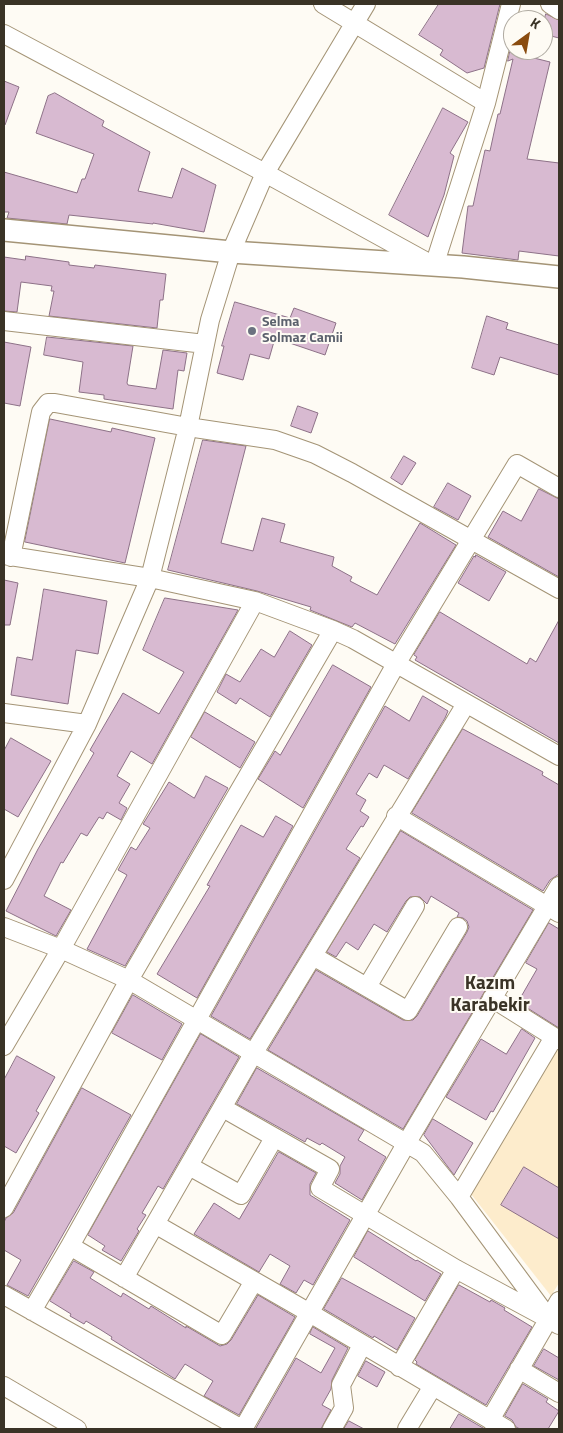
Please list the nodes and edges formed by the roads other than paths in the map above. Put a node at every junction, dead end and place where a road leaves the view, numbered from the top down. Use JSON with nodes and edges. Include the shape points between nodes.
{"nodes":[{"id":1,"x":323,"y":4,"type":"edge"},
{"id":2,"x":366,"y":4,"type":"edge"},
{"id":3,"x":512,"y":4,"type":"edge"},
{"id":4,"x":550,"y":4,"type":"edge"},
{"id":5,"x":559,"y":10,"type":"edge"},
{"id":6,"x":353,"y":24,"type":"junction"},
{"id":7,"x":4,"y":34,"type":"edge"},
{"id":8,"x":486,"y":103,"type":"junction"},
{"id":9,"x":265,"y":173,"type":"junction"},
{"id":10,"x":4,"y":230,"type":"edge"},
{"id":11,"x":231,"y":252,"type":"junction"},
{"id":12,"x":434,"y":266,"type":"junction"},
{"id":13,"x":559,"y":276,"type":"edge"},
{"id":14,"x":4,"y":321,"type":"edge"},
{"id":15,"x":205,"y":344,"type":"junction"},
{"id":16,"x":188,"y":427,"type":"junction"},
{"id":17,"x":559,"y":488,"type":"edge"},
{"id":18,"x":472,"y":539,"type":"junction"},
{"id":19,"x":8,"y":556,"type":"edge"},
{"id":20,"x":150,"y":578,"type":"junction"},
{"id":21,"x":559,"y":589,"type":"edge"},
{"id":22,"x":255,"y":601,"type":"junction"},
{"id":23,"x":333,"y":630,"type":"junction"},
{"id":24,"x":396,"y":664,"type":"junction"},
{"id":25,"x":466,"y":704,"type":"junction"},
{"id":26,"x":4,"y":712,"type":"edge"},
{"id":27,"x":87,"y":724,"type":"junction"},
{"id":28,"x":559,"y":756,"type":"edge"},
{"id":29,"x":396,"y":816,"type":"junction"},
{"id":30,"x":4,"y":880,"type":"edge"},
{"id":31,"x":559,"y":886,"type":"edge"},
{"id":32,"x":415,"y":906,"type":"dead end"},
{"id":33,"x":553,"y":909,"type":"edge"},
{"id":34,"x":458,"y":927,"type":"dead end"},
{"id":35,"x":4,"y":928,"type":"edge"},
{"id":36,"x":61,"y":949,"type":"junction"},
{"id":37,"x":314,"y":956,"type":"junction"},
{"id":38,"x":129,"y":980,"type":"junction"},
{"id":39,"x":367,"y":987,"type":"junction"},
{"id":40,"x":492,"y":998,"type":"junction"},
{"id":41,"x":196,"y":1020,"type":"junction"},
{"id":42,"x":557,"y":1038,"type":"edge"},
{"id":43,"x":4,"y":1046,"type":"edge"},
{"id":44,"x":253,"y":1054,"type":"junction"},
{"id":45,"x":223,"y":1108,"type":"junction"},
{"id":46,"x":274,"y":1138,"type":"junction"},
{"id":47,"x":406,"y":1144,"type":"junction"},
{"id":48,"x":189,"y":1166,"type":"junction"},
{"id":49,"x":459,"y":1198,"type":"junction"},
{"id":50,"x":4,"y":1208,"type":"edge"},
{"id":51,"x":364,"y":1215,"type":"junction"},
{"id":52,"x":155,"y":1224,"type":"junction"},
{"id":53,"x":70,"y":1246,"type":"junction"},
{"id":54,"x":456,"y":1269,"type":"junction"},
{"id":55,"x":124,"y":1278,"type":"junction"},
{"id":56,"x":254,"y":1281,"type":"junction"},
{"id":57,"x":4,"y":1295,"type":"edge"},
{"id":58,"x":559,"y":1301,"type":"edge"},
{"id":59,"x":32,"y":1311,"type":"junction"},
{"id":60,"x":308,"y":1312,"type":"junction"},
{"id":61,"x":554,"y":1322,"type":"edge"},
{"id":62,"x":362,"y":1345,"type":"junction"},
{"id":63,"x":399,"y":1367,"type":"junction"},
{"id":64,"x":520,"y":1368,"type":"junction"},
{"id":65,"x":4,"y":1386,"type":"edge"},
{"id":66,"x":433,"y":1386,"type":"junction"},
{"id":67,"x":559,"y":1392,"type":"edge"},
{"id":68,"x":490,"y":1420,"type":"junction"},
{"id":69,"x":77,"y":1429,"type":"edge"},
{"id":70,"x":242,"y":1429,"type":"edge"},
{"id":71,"x":332,"y":1429,"type":"edge"},
{"id":72,"x":407,"y":1429,"type":"edge"},
{"id":73,"x":506,"y":1429,"type":"edge"}],
"edges":[{"from":1,"to":6,"type":"street"},
{"from":2,"to":6,"type":"street"},
{"from":3,"to":8,"type":"street"},
{"from":4,"to":5,"type":"street"},
{"from":6,"to":8,"type":"street"},
{"from":6,"to":9,"type":"street"},
{"from":7,"to":9,"type":"street"},
{"from":8,"to":12,"type":"street"},
{"from":9,"to":11,"type":"street"},
{"from":9,"to":12,"type":"street"},
{"from":10,"to":11,"type":"street"},
{"from":11,"to":12,"type":"street"},
{"from":11,"to":15,"type":"street"},
{"from":12,"to":13,"type":"street"},
{"from":14,"to":15,"type":"street"},
{"from":15,"to":16,"type":"street"},
{"from":16,"to":18,"type":"street","via":[[275,440],[315,454]]},
{"from":16,"to":19,"type":"street","via":[[48,403],[37,425]]},
{"from":16,"to":20,"type":"street"},
{"from":17,"to":18,"type":"street","via":[[517,464]]},
{"from":18,"to":21,"type":"street"},
{"from":18,"to":24,"type":"street"},
{"from":19,"to":20,"type":"street"},
{"from":20,"to":22,"type":"street"},
{"from":20,"to":27,"type":"street"},
{"from":22,"to":23,"type":"street"},
{"from":22,"to":36,"type":"street"},
{"from":23,"to":24,"type":"street"},
{"from":23,"to":38,"type":"street"},
{"from":24,"to":25,"type":"street"},
{"from":24,"to":41,"type":"street"},
{"from":25,"to":28,"type":"street"},
{"from":25,"to":29,"type":"street"},
{"from":26,"to":27,"type":"street"},
{"from":27,"to":30,"type":"street"},
{"from":29,"to":33,"type":"street"},
{"from":29,"to":37,"type":"street"},
{"from":31,"to":33,"type":"street"},
{"from":32,"to":39,"type":"street"},
{"from":33,"to":40,"type":"street"},
{"from":34,"to":39,"type":"street","via":[[408,1011]]},
{"from":35,"to":36,"type":"street"},
{"from":36,"to":38,"type":"street"},
{"from":36,"to":43,"type":"street"},
{"from":37,"to":39,"type":"street"},
{"from":37,"to":44,"type":"street"},
{"from":38,"to":41,"type":"street"},
{"from":38,"to":50,"type":"street"},
{"from":40,"to":42,"type":"street"},
{"from":40,"to":47,"type":"street"},
{"from":41,"to":44,"type":"street"},
{"from":41,"to":53,"type":"street"},
{"from":42,"to":49,"type":"street"},
{"from":44,"to":45,"type":"street"},
{"from":44,"to":47,"type":"street"},
{"from":45,"to":46,"type":"street"},
{"from":45,"to":48,"type":"street"},
{"from":46,"to":48,"type":"street","via":[[240,1195]]},
{"from":46,"to":51,"type":"street","via":[[330,1169],[320,1188]]},
{"from":47,"to":49,"type":"street","via":[[423,1153]]},
{"from":47,"to":51,"type":"street"},
{"from":48,"to":52,"type":"street"},
{"from":49,"to":61,"type":"street"},
{"from":51,"to":54,"type":"street"},
{"from":51,"to":60,"type":"street"},
{"from":52,"to":55,"type":"street"},
{"from":52,"to":56,"type":"street"},
{"from":53,"to":55,"type":"street"},
{"from":53,"to":59,"type":"street"},
{"from":54,"to":61,"type":"street"},
{"from":54,"to":63,"type":"street"},
{"from":55,"to":56,"type":"street","via":[[222,1335]]},
{"from":56,"to":60,"type":"street"},
{"from":57,"to":59,"type":"street"},
{"from":58,"to":61,"type":"street"},
{"from":59,"to":70,"type":"street"},
{"from":60,"to":62,"type":"street"},
{"from":60,"to":70,"type":"street"},
{"from":61,"to":64,"type":"street"},
{"from":62,"to":63,"type":"street"},
{"from":62,"to":71,"type":"street","via":[[341,1385],[344,1408]]},
{"from":63,"to":66,"type":"street"},
{"from":64,"to":67,"type":"street"},
{"from":64,"to":68,"type":"street"},
{"from":65,"to":69,"type":"street"},
{"from":66,"to":68,"type":"street"},
{"from":66,"to":72,"type":"street"},
{"from":68,"to":73,"type":"street"}]}
